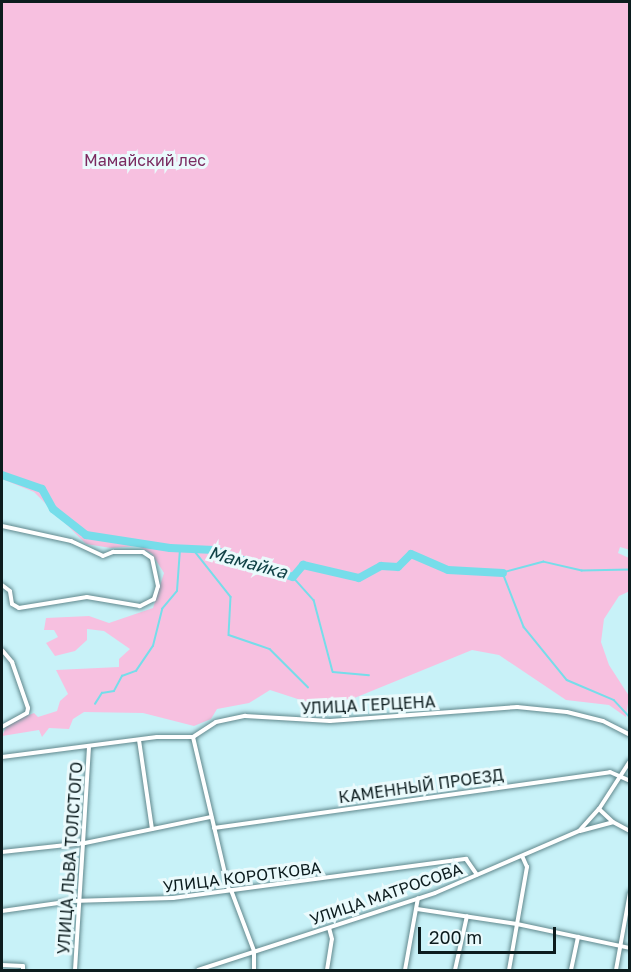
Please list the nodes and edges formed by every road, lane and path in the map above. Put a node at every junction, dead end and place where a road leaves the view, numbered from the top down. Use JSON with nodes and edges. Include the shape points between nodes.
{"nodes":[{"id":1,"x":2,"y":526,"type":"edge"},
{"id":2,"x":2,"y":585,"type":"edge"},
{"id":3,"x":2,"y":650,"type":"edge"},
{"id":4,"x":2,"y":725,"type":"edge"},
{"id":5,"x":630,"y":735,"type":"edge"},
{"id":6,"x":193,"y":737,"type":"junction"},
{"id":7,"x":139,"y":740,"type":"junction"},
{"id":8,"x":89,"y":747,"type":"junction"},
{"id":9,"x":2,"y":757,"type":"edge"},
{"id":10,"x":630,"y":761,"type":"edge"},
{"id":11,"x":620,"y":776,"type":"junction"},
{"id":12,"x":630,"y":781,"type":"edge"},
{"id":13,"x":599,"y":809,"type":"junction"},
{"id":14,"x":211,"y":817,"type":"junction"},
{"id":15,"x":613,"y":822,"type":"junction"},
{"id":16,"x":214,"y":828,"type":"junction"},
{"id":17,"x":152,"y":829,"type":"junction"},
{"id":18,"x":579,"y":831,"type":"junction"},
{"id":19,"x":630,"y":831,"type":"edge"},
{"id":20,"x":85,"y":843,"type":"junction"},
{"id":21,"x":2,"y":852,"type":"edge"},
{"id":22,"x":522,"y":856,"type":"junction"},
{"id":23,"x":477,"y":875,"type":"junction"},
{"id":24,"x":230,"y":890,"type":"junction"},
{"id":25,"x":630,"y":891,"type":"edge"},
{"id":26,"x":418,"y":898,"type":"junction"},
{"id":27,"x":79,"y":901,"type":"junction"},
{"id":28,"x":417,"y":909,"type":"junction"},
{"id":29,"x":2,"y":911,"type":"edge"},
{"id":30,"x":467,"y":916,"type":"junction"},
{"id":31,"x":517,"y":924,"type":"junction"},
{"id":32,"x":329,"y":928,"type":"junction"},
{"id":33,"x":578,"y":937,"type":"junction"},
{"id":34,"x":620,"y":946,"type":"junction"},
{"id":35,"x":630,"y":948,"type":"edge"},
{"id":36,"x":254,"y":951,"type":"junction"},
{"id":37,"x":2,"y":965,"type":"edge"},
{"id":38,"x":23,"y":970,"type":"edge"},
{"id":39,"x":75,"y":970,"type":"edge"},
{"id":40,"x":198,"y":970,"type":"edge"},
{"id":41,"x":254,"y":970,"type":"edge"},
{"id":42,"x":327,"y":970,"type":"edge"},
{"id":43,"x":405,"y":970,"type":"edge"},
{"id":44,"x":455,"y":970,"type":"edge"},
{"id":45,"x":509,"y":970,"type":"edge"},
{"id":46,"x":571,"y":970,"type":"edge"},
{"id":47,"x":616,"y":970,"type":"edge"}],
"edges":[{"from":1,"to":2,"type":"street","via":[[71,542],[103,556],[143,552],[152,558],[158,586],[150,603],[140,606],[87,597],[19,608],[12,604],[10,591]]},
{"from":3,"to":4,"type":"street","via":[[12,662],[28,708],[27,713]]},
{"from":5,"to":6,"type":"street","name":"УЛИЦА ГЕРЦЕНА","via":[[603,721],[567,712],[517,707],[330,720],[245,716],[216,722]]},
{"from":6,"to":7,"type":"street","name":"УЛИЦА ГЕРЦЕНА"},
{"from":6,"to":14,"type":"street"},
{"from":7,"to":8,"type":"street","name":"УЛИЦА ГЕРЦЕНА"},
{"from":7,"to":17,"type":"street"},
{"from":8,"to":9,"type":"street","name":"УЛИЦА ГЕРЦЕНА"},
{"from":8,"to":20,"type":"street","name":"УЛИЦА ЛЬВА ТОЛСТОГО"},
{"from":10,"to":11,"type":"street","name":"УЛИЦА МАТРОСОВА"},
{"from":11,"to":12,"type":"street","name":"КАМЕННЫЙ ПРОЕЗД"},
{"from":11,"to":13,"type":"street","name":"УЛИЦА МАТРОСОВА"},
{"from":11,"to":16,"type":"street","name":"КАМЕННЫЙ ПРОЕЗД","via":[[593,774]]},
{"from":13,"to":15,"type":"street"},
{"from":13,"to":18,"type":"street","name":"УЛИЦА МАТРОСОВА"},
{"from":14,"to":16,"type":"street"},
{"from":14,"to":17,"type":"street"},
{"from":15,"to":18,"type":"street","name":"УЛИЦА МАТРОСОВА"},
{"from":15,"to":19,"type":"street"},
{"from":16,"to":24,"type":"street"},
{"from":17,"to":20,"type":"street"},
{"from":18,"to":22,"type":"street","name":"УЛИЦА МАТРОСОВА"},
{"from":20,"to":21,"type":"street"},
{"from":20,"to":27,"type":"street","name":"УЛИЦА ЛЬВА ТОЛСТОГО"},
{"from":22,"to":23,"type":"street","name":"УЛИЦА МАТРОСОВА"},
{"from":22,"to":31,"type":"street","via":[[527,867]]},
{"from":23,"to":24,"type":"street","name":"УЛИЦА КОРОТКОВА","via":[[466,859]]},
{"from":23,"to":26,"type":"street","name":"УЛИЦА МАТРОСОВА"},
{"from":24,"to":27,"type":"street","name":"УЛИЦА КОРОТКОВА","via":[[173,898]]},
{"from":24,"to":36,"type":"street"},
{"from":25,"to":34,"type":"street"},
{"from":26,"to":28,"type":"street"},
{"from":26,"to":32,"type":"street","name":"УЛИЦА МАТРОСОВА"},
{"from":27,"to":29,"type":"street","name":"УЛИЦА КОРОТКОВА"},
{"from":27,"to":39,"type":"street","name":"УЛИЦА ЛЬВА ТОЛСТОГО"},
{"from":28,"to":30,"type":"street"},
{"from":28,"to":43,"type":"street"},
{"from":30,"to":31,"type":"street"},
{"from":30,"to":44,"type":"street"},
{"from":31,"to":33,"type":"street"},
{"from":31,"to":45,"type":"street"},
{"from":32,"to":36,"type":"street","name":"УЛИЦА МАТРОСОВА"},
{"from":32,"to":42,"type":"street","via":[[332,939]]},
{"from":33,"to":34,"type":"street"},
{"from":33,"to":46,"type":"street"},
{"from":34,"to":35,"type":"street"},
{"from":34,"to":47,"type":"street"},
{"from":36,"to":40,"type":"street","name":"УЛИЦА МАТРОСОВА"},
{"from":36,"to":41,"type":"street"},
{"from":37,"to":38,"type":"street","via":[[23,966]]}]}
